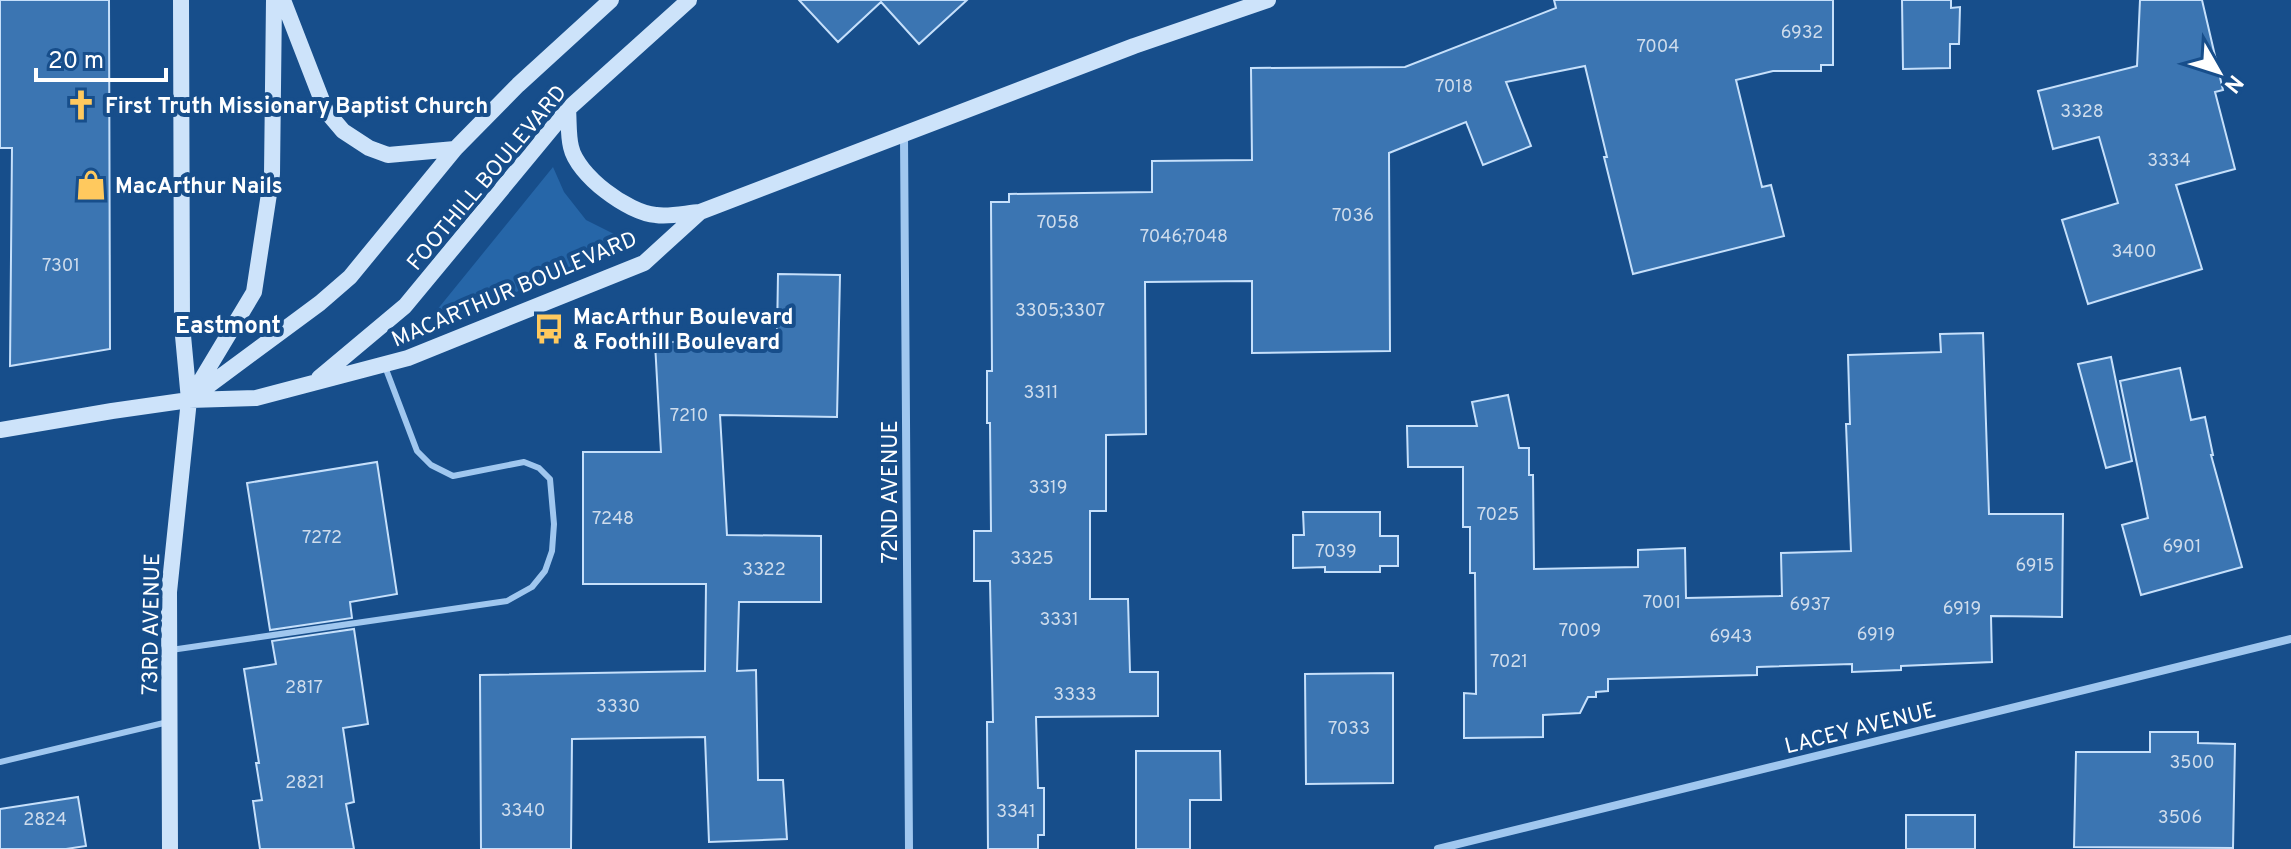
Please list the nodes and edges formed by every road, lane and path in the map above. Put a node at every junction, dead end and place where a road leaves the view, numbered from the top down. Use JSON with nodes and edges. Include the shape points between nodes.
{"nodes":[{"id":1,"x":181,"y":0,"type":"edge"},
{"id":2,"x":274,"y":0,"type":"edge"},
{"id":3,"x":283,"y":0,"type":"edge"},
{"id":4,"x":611,"y":0,"type":"edge"},
{"id":5,"x":689,"y":0,"type":"edge"},
{"id":6,"x":1268,"y":0,"type":"edge"},
{"id":7,"x":568,"y":109,"type":"junction"},
{"id":8,"x":904,"y":136,"type":"junction"},
{"id":9,"x":455,"y":149,"type":"junction"},
{"id":10,"x":700,"y":212,"type":"junction"},
{"id":11,"x":384,"y":364,"type":"junction"},
{"id":12,"x":315,"y":381,"type":"junction"},
{"id":13,"x":189,"y":400,"type":"junction"},
{"id":14,"x":0,"y":430,"type":"edge"},
{"id":15,"x":2291,"y":639,"type":"edge"},
{"id":16,"x":170,"y":650,"type":"junction"},
{"id":17,"x":171,"y":721,"type":"junction"},
{"id":18,"x":0,"y":762,"type":"edge"},
{"id":19,"x":170,"y":849,"type":"edge"},
{"id":20,"x":909,"y":849,"type":"edge"},
{"id":21,"x":1438,"y":849,"type":"edge"}],
"edges":[{"from":1,"to":13,"type":"main road","name":"73RD AVENUE","via":[[182,325]]},
{"from":2,"to":13,"type":"main road","name":"73RD AVENUE","via":[[272,174],[254,292]]},
{"from":3,"to":9,"type":"main road","via":[[326,111],[343,131],[388,155]]},
{"from":4,"to":9,"type":"main road","name":"FOOTHILL BOULEVARD"},
{"from":5,"to":7,"type":"main road","name":"FOOTHILL BOULEVARD"},
{"from":6,"to":8,"type":"main road","name":"MACARTHUR BOULEVARD"},
{"from":7,"to":10,"type":"main road","name":"MACARTHUR BOULEVARD","via":[[571,150],[616,199],[654,216]]},
{"from":7,"to":12,"type":"main road","name":"FOOTHILL BOULEVARD","via":[[405,306]]},
{"from":8,"to":10,"type":"main road","name":"MACARTHUR BOULEVARD"},
{"from":8,"to":20,"type":"street","name":"72ND AVENUE"},
{"from":9,"to":13,"type":"main road","name":"FOOTHILL BOULEVARD","via":[[350,277]]},
{"from":10,"to":11,"type":"main road","name":"MACARTHUR BOULEVARD","via":[[644,263]]},
{"from":11,"to":12,"type":"main road","name":"MACARTHUR BOULEVARD"},
{"from":11,"to":16,"type":"lane","via":[[417,451],[431,465],[453,476],[524,462],[550,479],[554,524],[545,571],[532,587],[507,601]]},
{"from":12,"to":13,"type":"main road","name":"MACARTHUR BOULEVARD","via":[[256,398]]},
{"from":13,"to":14,"type":"main road","name":"MACARTHUR BOULEVARD"},
{"from":13,"to":16,"type":"main road","name":"73RD AVENUE","via":[[169,592]]},
{"from":15,"to":21,"type":"street","name":"LACEY AVENUE"},
{"from":16,"to":17,"type":"main road","name":"73RD AVENUE"},
{"from":17,"to":18,"type":"lane"},
{"from":17,"to":19,"type":"main road","name":"73RD AVENUE"}]}
